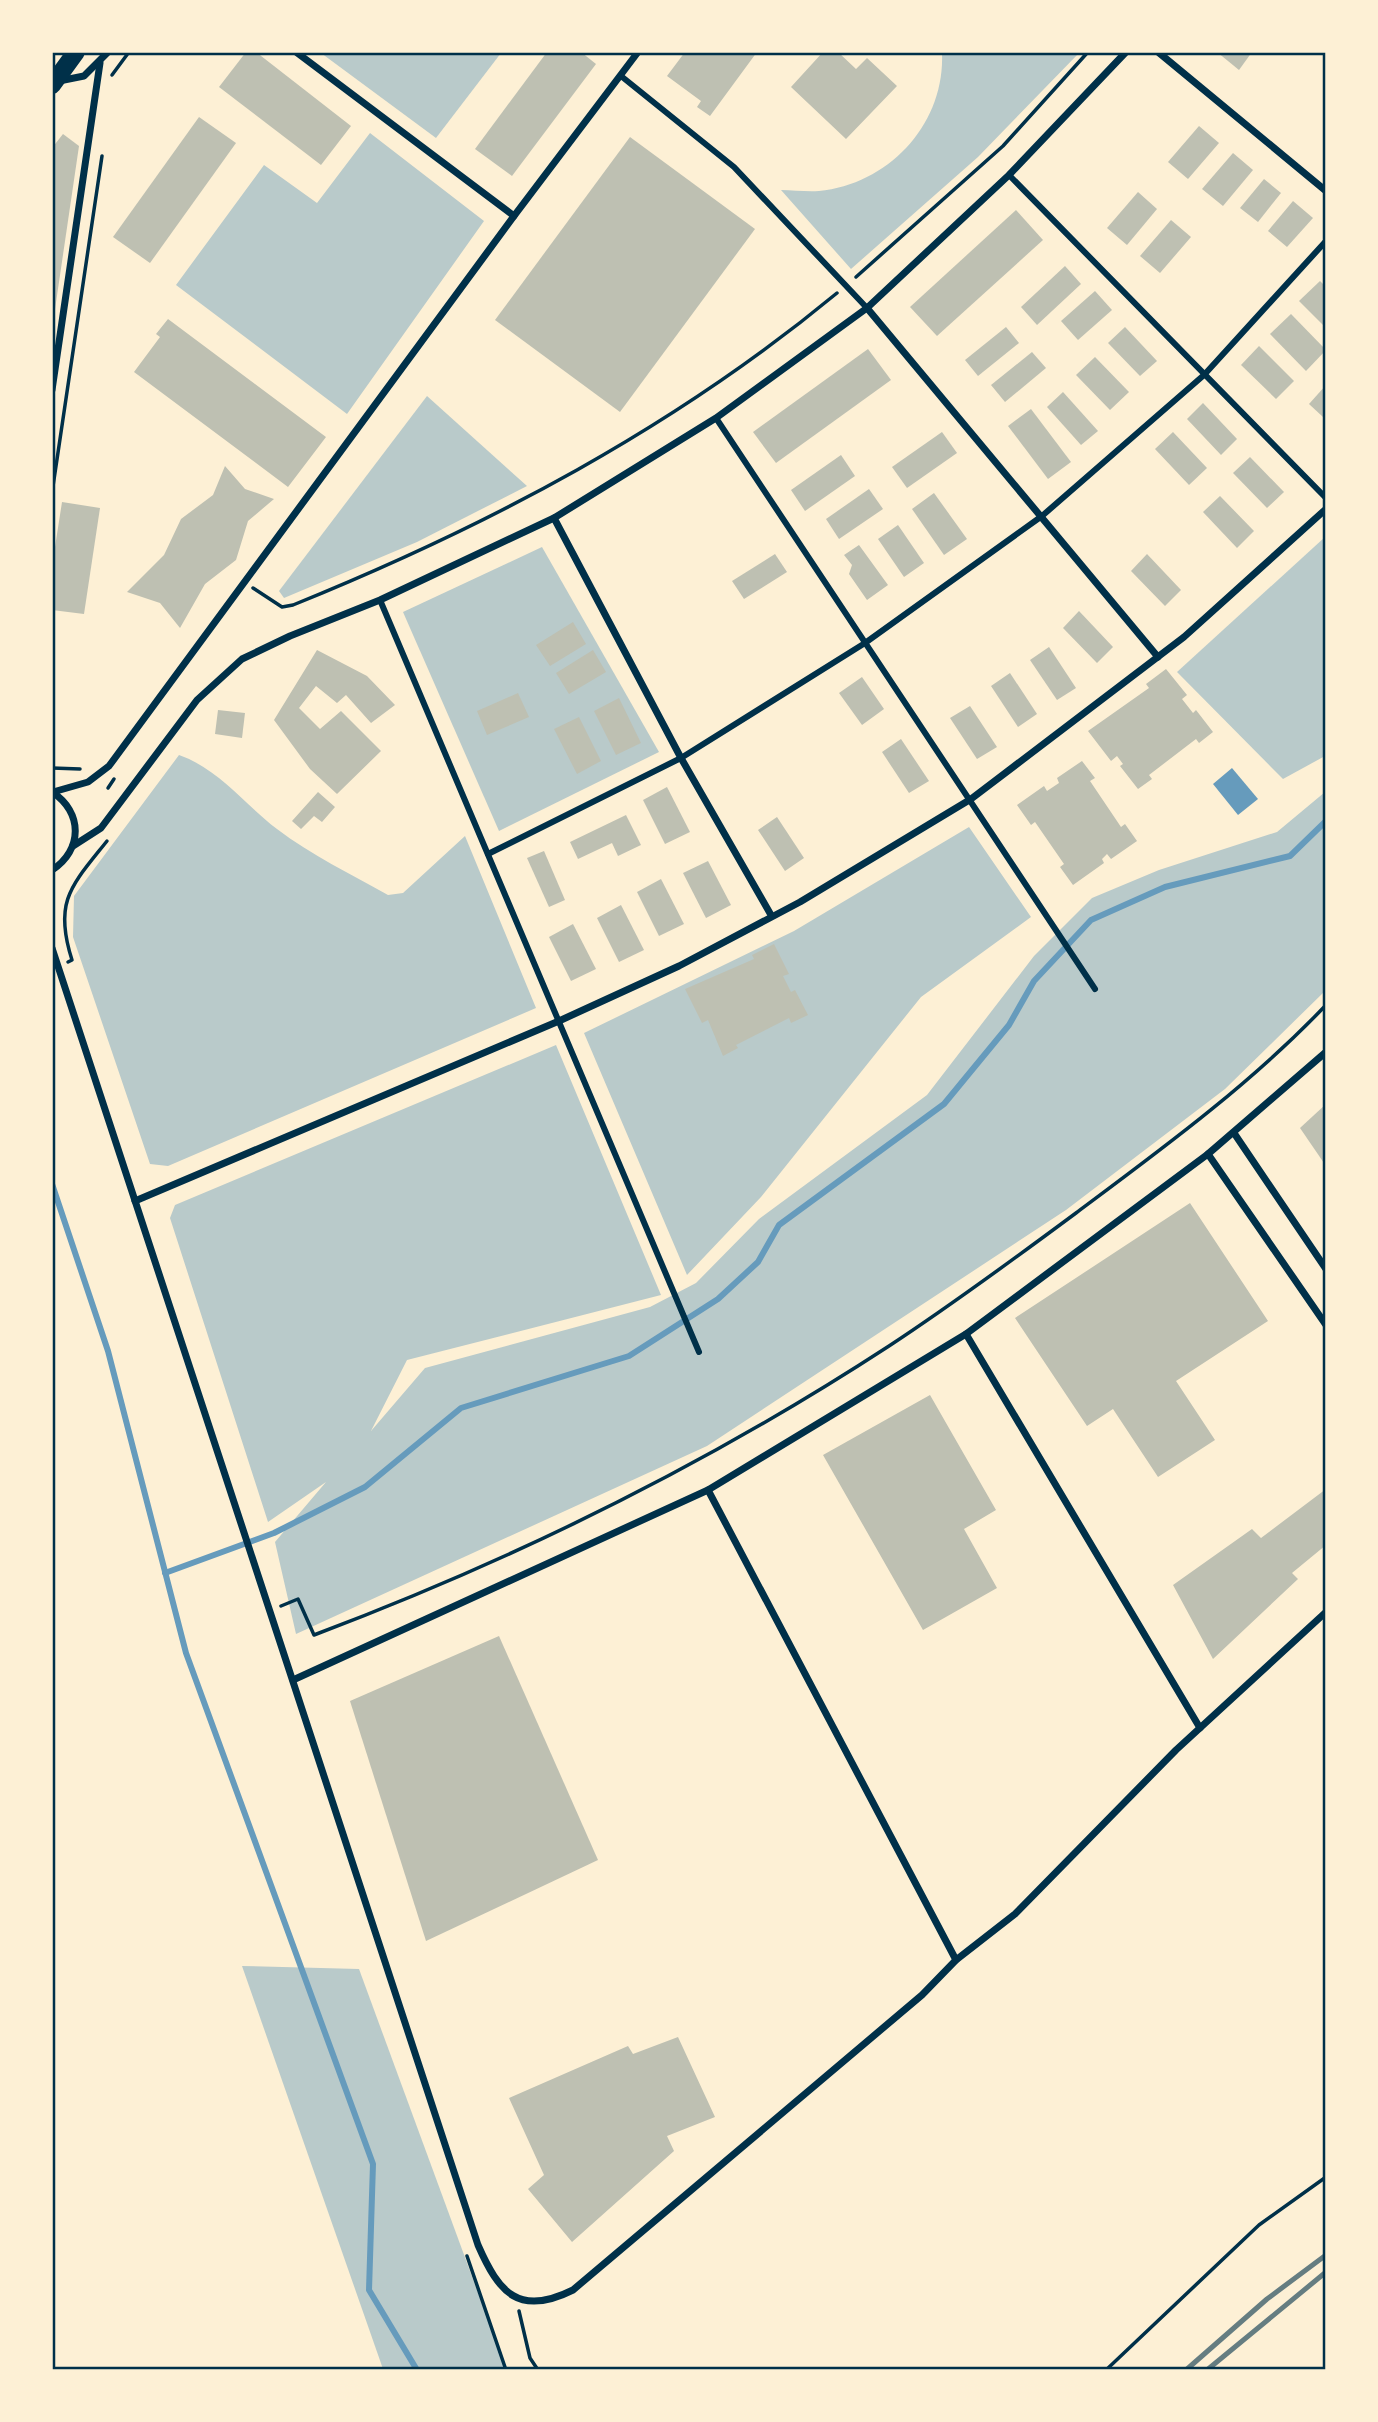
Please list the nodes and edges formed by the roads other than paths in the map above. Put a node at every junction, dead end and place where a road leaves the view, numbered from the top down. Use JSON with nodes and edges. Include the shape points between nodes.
{"nodes":[{"id":1,"x":76,"y":52,"type":"edge"},
{"id":2,"x":108,"y":52,"type":"edge"},
{"id":3,"x":296,"y":52,"type":"edge"},
{"id":4,"x":638,"y":52,"type":"edge"},
{"id":5,"x":1126,"y":52,"type":"edge"},
{"id":6,"x":1158,"y":52,"type":"edge"},
{"id":7,"x":100,"y":63,"type":"junction"},
{"id":8,"x":621,"y":75,"type":"junction"},
{"id":9,"x":54,"y":83,"type":"edge"},
{"id":10,"x":1009,"y":176,"type":"junction"},
{"id":11,"x":1325,"y":191,"type":"edge"},
{"id":12,"x":514,"y":216,"type":"junction"},
{"id":13,"x":1325,"y":241,"type":"edge"},
{"id":14,"x":867,"y":308,"type":"junction"},
{"id":15,"x":1204,"y":375,"type":"junction"},
{"id":16,"x":52,"y":390,"type":"edge"},
{"id":17,"x":716,"y":418,"type":"junction"},
{"id":18,"x":1325,"y":498,"type":"edge"},
{"id":19,"x":1325,"y":509,"type":"edge"},
{"id":20,"x":1042,"y":516,"type":"junction"},
{"id":21,"x":554,"y":518,"type":"junction"},
{"id":22,"x":380,"y":600,"type":"junction"},
{"id":23,"x":865,"y":643,"type":"junction"},
{"id":24,"x":1158,"y":657,"type":"junction"},
{"id":25,"x":681,"y":758,"type":"junction"},
{"id":26,"x":53,"y":792,"type":"edge"},
{"id":27,"x":971,"y":799,"type":"junction"},
{"id":28,"x":74,"y":846,"type":"junction"},
{"id":29,"x":488,"y":854,"type":"junction"},
{"id":30,"x":52,"y":870,"type":"edge"},
{"id":31,"x":771,"y":915,"type":"junction"},
{"id":32,"x":52,"y":948,"type":"edge"},
{"id":33,"x":1095,"y":989,"type":"dead end"},
{"id":34,"x":559,"y":1021,"type":"junction"},
{"id":35,"x":1325,"y":1052,"type":"edge"},
{"id":36,"x":1234,"y":1133,"type":"junction"},
{"id":37,"x":1208,"y":1154,"type":"junction"},
{"id":38,"x":135,"y":1201,"type":"junction"},
{"id":39,"x":1325,"y":1269,"type":"edge"},
{"id":40,"x":1325,"y":1325,"type":"edge"},
{"id":41,"x":966,"y":1334,"type":"junction"},
{"id":42,"x":699,"y":1352,"type":"dead end"},
{"id":43,"x":708,"y":1490,"type":"junction"},
{"id":44,"x":1325,"y":1612,"type":"edge"},
{"id":45,"x":293,"y":1680,"type":"junction"},
{"id":46,"x":1200,"y":1728,"type":"junction"},
{"id":47,"x":956,"y":1960,"type":"junction"}],
"edges":[{"from":1,"to":9,"type":"main road"},
{"from":2,"to":7,"type":"street"},
{"from":3,"to":12,"type":"street"},
{"from":4,"to":8,"type":"street"},
{"from":5,"to":10,"type":"street"},
{"from":6,"to":11,"type":"street"},
{"from":7,"to":9,"type":"street","via":[[84,76]]},
{"from":7,"to":16,"type":"street"},
{"from":8,"to":12,"type":"street"},
{"from":8,"to":14,"type":"street","via":[[734,167]]},
{"from":10,"to":14,"type":"street"},
{"from":10,"to":15,"type":"street"},
{"from":12,"to":26,"type":"street","via":[[109,766],[88,782]]},
{"from":13,"to":15,"type":"street"},
{"from":14,"to":17,"type":"street"},
{"from":14,"to":20,"type":"street"},
{"from":15,"to":18,"type":"street"},
{"from":15,"to":20,"type":"street"},
{"from":17,"to":21,"type":"street"},
{"from":17,"to":23,"type":"street"},
{"from":19,"to":24,"type":"street"},
{"from":20,"to":23,"type":"street"},
{"from":20,"to":24,"type":"street"},
{"from":21,"to":22,"type":"street"},
{"from":21,"to":25,"type":"street"},
{"from":22,"to":28,"type":"street","via":[[242,659],[197,700],[101,828]]},
{"from":22,"to":29,"type":"street"},
{"from":23,"to":25,"type":"street"},
{"from":23,"to":27,"type":"street"},
{"from":24,"to":27,"type":"street"},
{"from":25,"to":29,"type":"street"},
{"from":25,"to":31,"type":"street"},
{"from":26,"to":28,"type":"street","via":[[67,804],[75,820]]},
{"from":27,"to":31,"type":"street"},
{"from":27,"to":33,"type":"street"},
{"from":28,"to":30,"type":"street"},
{"from":29,"to":34,"type":"street"},
{"from":31,"to":34,"type":"street","via":[[678,966]]},
{"from":32,"to":38,"type":"street"},
{"from":34,"to":38,"type":"street"},
{"from":34,"to":42,"type":"street"},
{"from":35,"to":36,"type":"street"},
{"from":36,"to":37,"type":"street"},
{"from":36,"to":39,"type":"street"},
{"from":37,"to":40,"type":"street"},
{"from":37,"to":41,"type":"street"},
{"from":38,"to":45,"type":"street"},
{"from":41,"to":43,"type":"street"},
{"from":41,"to":46,"type":"street"},
{"from":43,"to":45,"type":"street"},
{"from":43,"to":47,"type":"street"},
{"from":44,"to":46,"type":"street"},
{"from":45,"to":47,"type":"street","via":[[478,2245],[493,2279],[515,2296],[544,2301],[573,2290],[922,1995]]},
{"from":46,"to":47,"type":"street","via":[[1015,1914]]}]}
